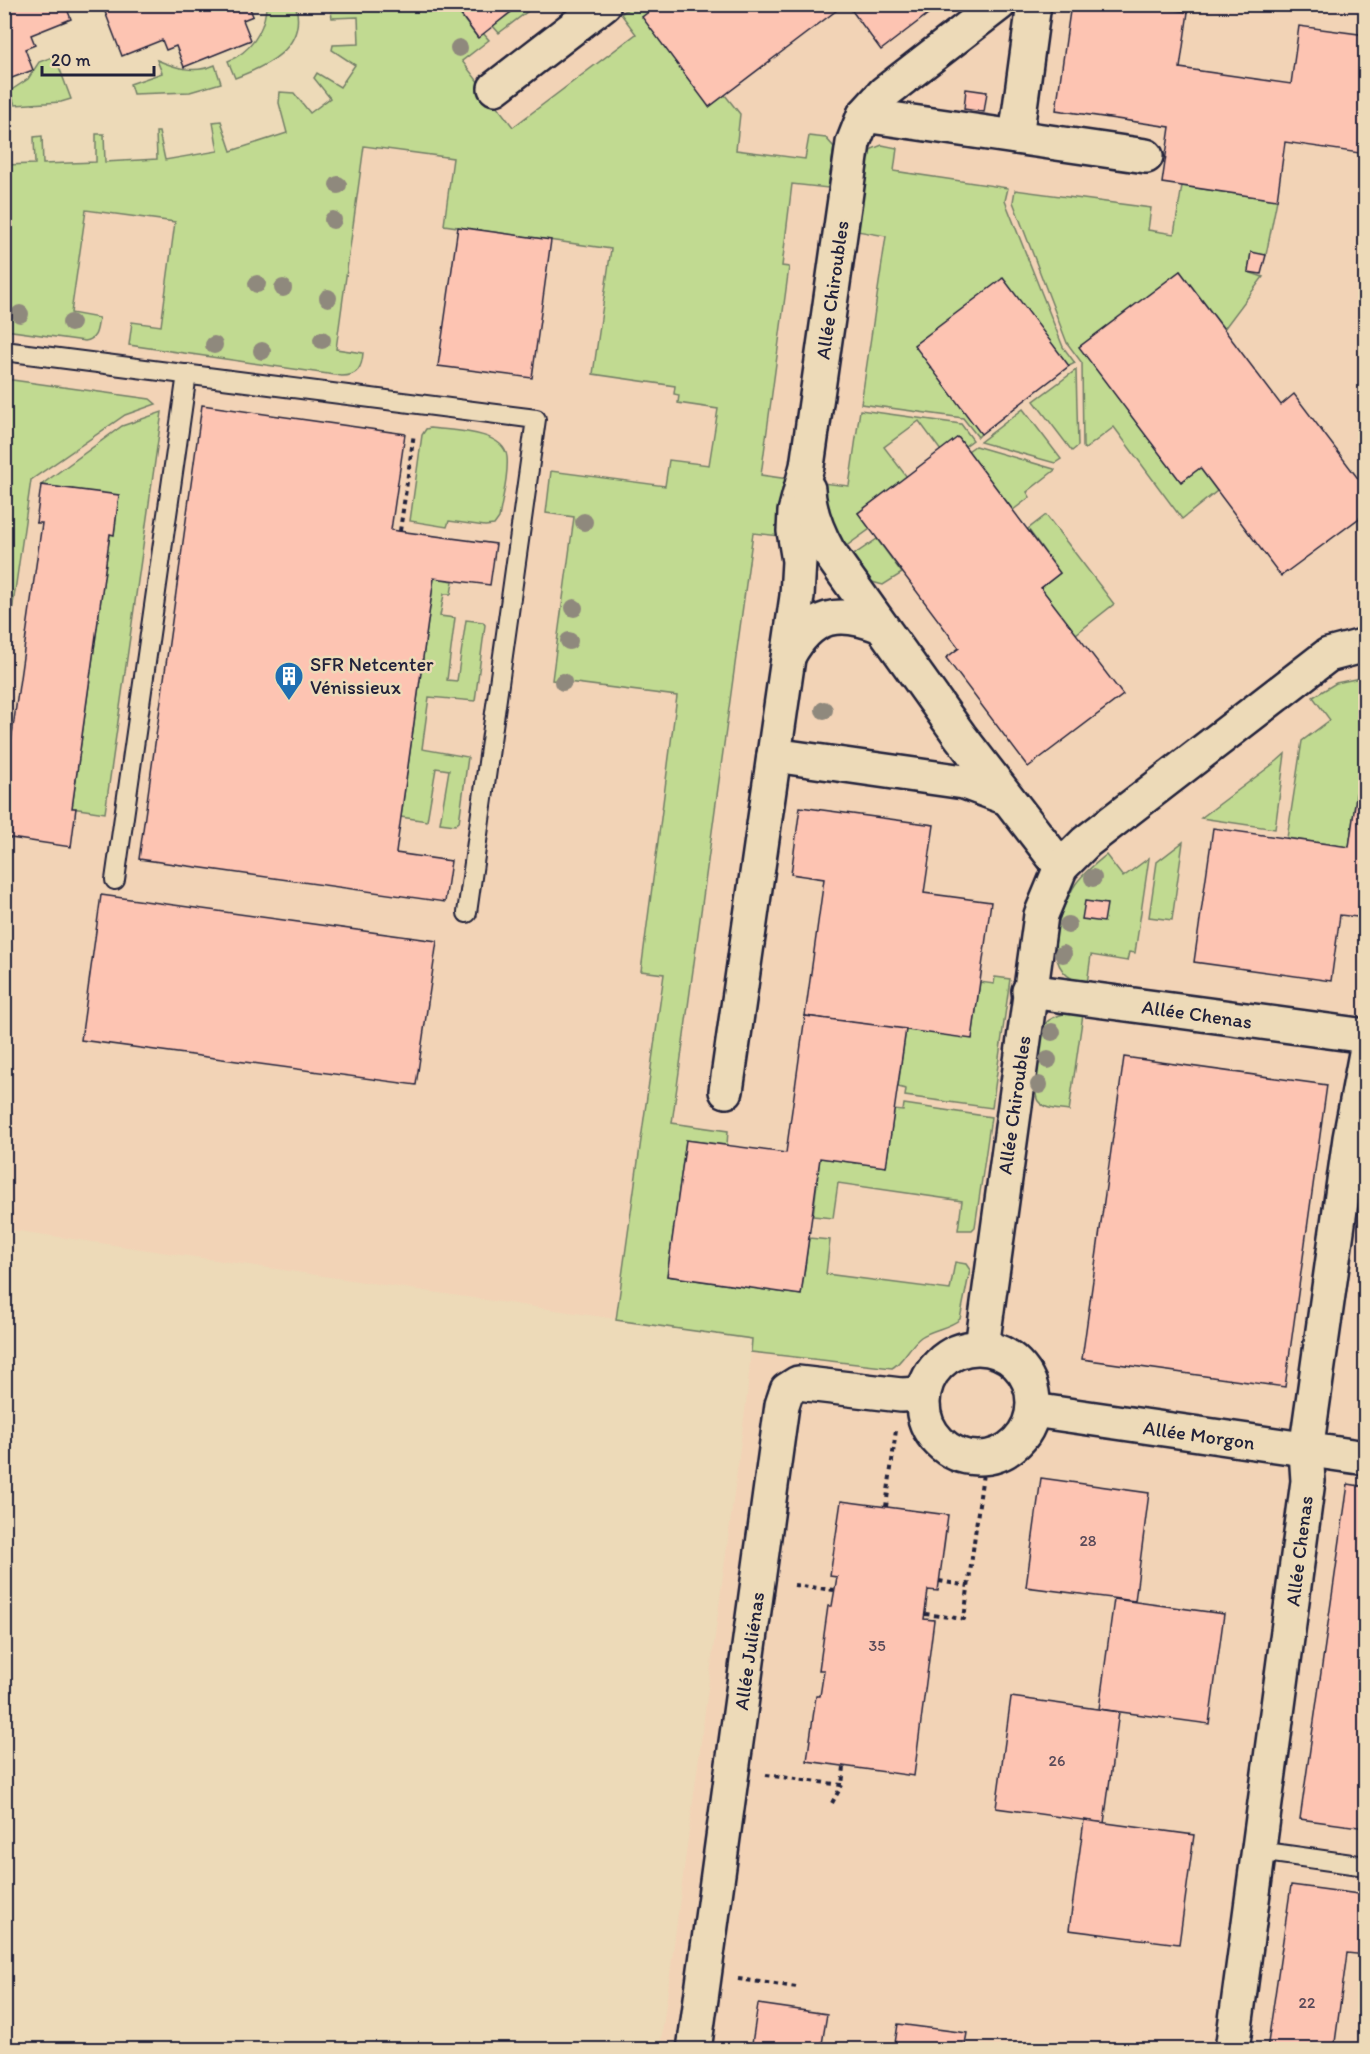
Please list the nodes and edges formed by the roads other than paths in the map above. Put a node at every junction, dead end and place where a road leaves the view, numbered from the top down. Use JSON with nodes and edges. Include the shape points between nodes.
{"nodes":[{"id":1,"x":604,"y":4,"type":"edge"},
{"id":2,"x":999,"y":4,"type":"edge"},
{"id":3,"x":1034,"y":4,"type":"edge"},
{"id":4,"x":495,"y":88,"type":"dead end"},
{"id":5,"x":864,"y":115,"type":"junction"},
{"id":6,"x":1016,"y":137,"type":"junction"},
{"id":7,"x":1146,"y":156,"type":"dead end"},
{"id":8,"x":4,"y":351,"type":"edge"},
{"id":9,"x":187,"y":374,"type":"junction"},
{"id":10,"x":807,"y":466,"type":"junction"},
{"id":11,"x":881,"y":626,"type":"junction"},
{"id":12,"x":1365,"y":645,"type":"edge"},
{"id":13,"x":789,"y":655,"type":"junction"},
{"id":14,"x":774,"y":755,"type":"junction"},
{"id":15,"x":1007,"y":798,"type":"junction"},
{"id":16,"x":1061,"y":867,"type":"junction"},
{"id":17,"x":115,"y":880,"type":"dead end"},
{"id":18,"x":467,"y":913,"type":"dead end"},
{"id":19,"x":1029,"y":991,"type":"junction"},
{"id":20,"x":1365,"y":1036,"type":"edge"},
{"id":21,"x":1365,"y":1053,"type":"edge"},
{"id":22,"x":726,"y":1091,"type":"dead end"},
{"id":23,"x":982,"y":1347,"type":"junction"},
{"id":24,"x":912,"y":1394,"type":"junction"},
{"id":25,"x":1033,"y":1410,"type":"junction"},
{"id":26,"x":1306,"y":1450,"type":"junction"},
{"id":27,"x":1365,"y":1458,"type":"edge"},
{"id":28,"x":1259,"y":1851,"type":"junction"},
{"id":29,"x":1365,"y":1866,"type":"edge"},
{"id":30,"x":694,"y":2049,"type":"edge"},
{"id":31,"x":1232,"y":2049,"type":"edge"}],
"edges":[{"from":1,"to":4,"type":"street"},
{"from":2,"to":5,"type":"street","name":"Allée Chiroubles","via":[[884,93]]},
{"from":3,"to":6,"type":"street"},
{"from":5,"to":6,"type":"street"},
{"from":5,"to":10,"type":"street","name":"Allée Chiroubles","via":[[853,142]]},
{"from":6,"to":7,"type":"street"},
{"from":8,"to":9,"type":"lane"},
{"from":9,"to":17,"type":"lane"},
{"from":9,"to":18,"type":"lane","via":[[536,419]]},
{"from":10,"to":11,"type":"street","name":"Allée Chiroubles","via":[[808,502],[817,531]]},
{"from":10,"to":13,"type":"street","name":"Allée Chiroubles","via":[[795,512],[799,561]]},
{"from":11,"to":13,"type":"street","name":"Allée Chiroubles","via":[[856,616],[835,617],[816,623],[800,636]]},
{"from":11,"to":15,"type":"street","name":"Allée Chiroubles"},
{"from":12,"to":16,"type":"street","name":"Allée Chiroubles","via":[[1328,655],[1086,842]]},
{"from":13,"to":14,"type":"street","name":"Allée Chiroubles"},
{"from":14,"to":15,"type":"street","via":[[964,782]]},
{"from":14,"to":22,"type":"street","name":"Allée Chiroubles"},
{"from":15,"to":16,"type":"street","name":"Allée Chiroubles"},
{"from":16,"to":19,"type":"street","name":"Allée Chiroubles","via":[[1041,915]]},
{"from":19,"to":20,"type":"street","name":"Allée Chenas"},
{"from":19,"to":23,"type":"street","name":"Allée Chiroubles"},
{"from":21,"to":26,"type":"street","name":"Allée Chenas"},
{"from":23,"to":24,"type":"street","via":[[962,1349],[943,1359]]},
{"from":23,"to":25,"type":"street","via":[[1015,1361],[1026,1375]]},
{"from":24,"to":25,"type":"street","via":[[931,1434],[946,1449],[965,1457],[985,1458],[1003,1453],[1028,1427]]},
{"from":24,"to":30,"type":"street","name":"Allée Juliénas","via":[[813,1383],[798,1383],[787,1390]]},
{"from":25,"to":26,"type":"street","name":"Allée Morgon"},
{"from":26,"to":27,"type":"street","name":"Allée Morgon"},
{"from":26,"to":28,"type":"street","name":"Allée Chenas","via":[[1308,1481]]},
{"from":28,"to":29,"type":"lane"},
{"from":28,"to":31,"type":"street","name":"Allée Chenas"}]}
